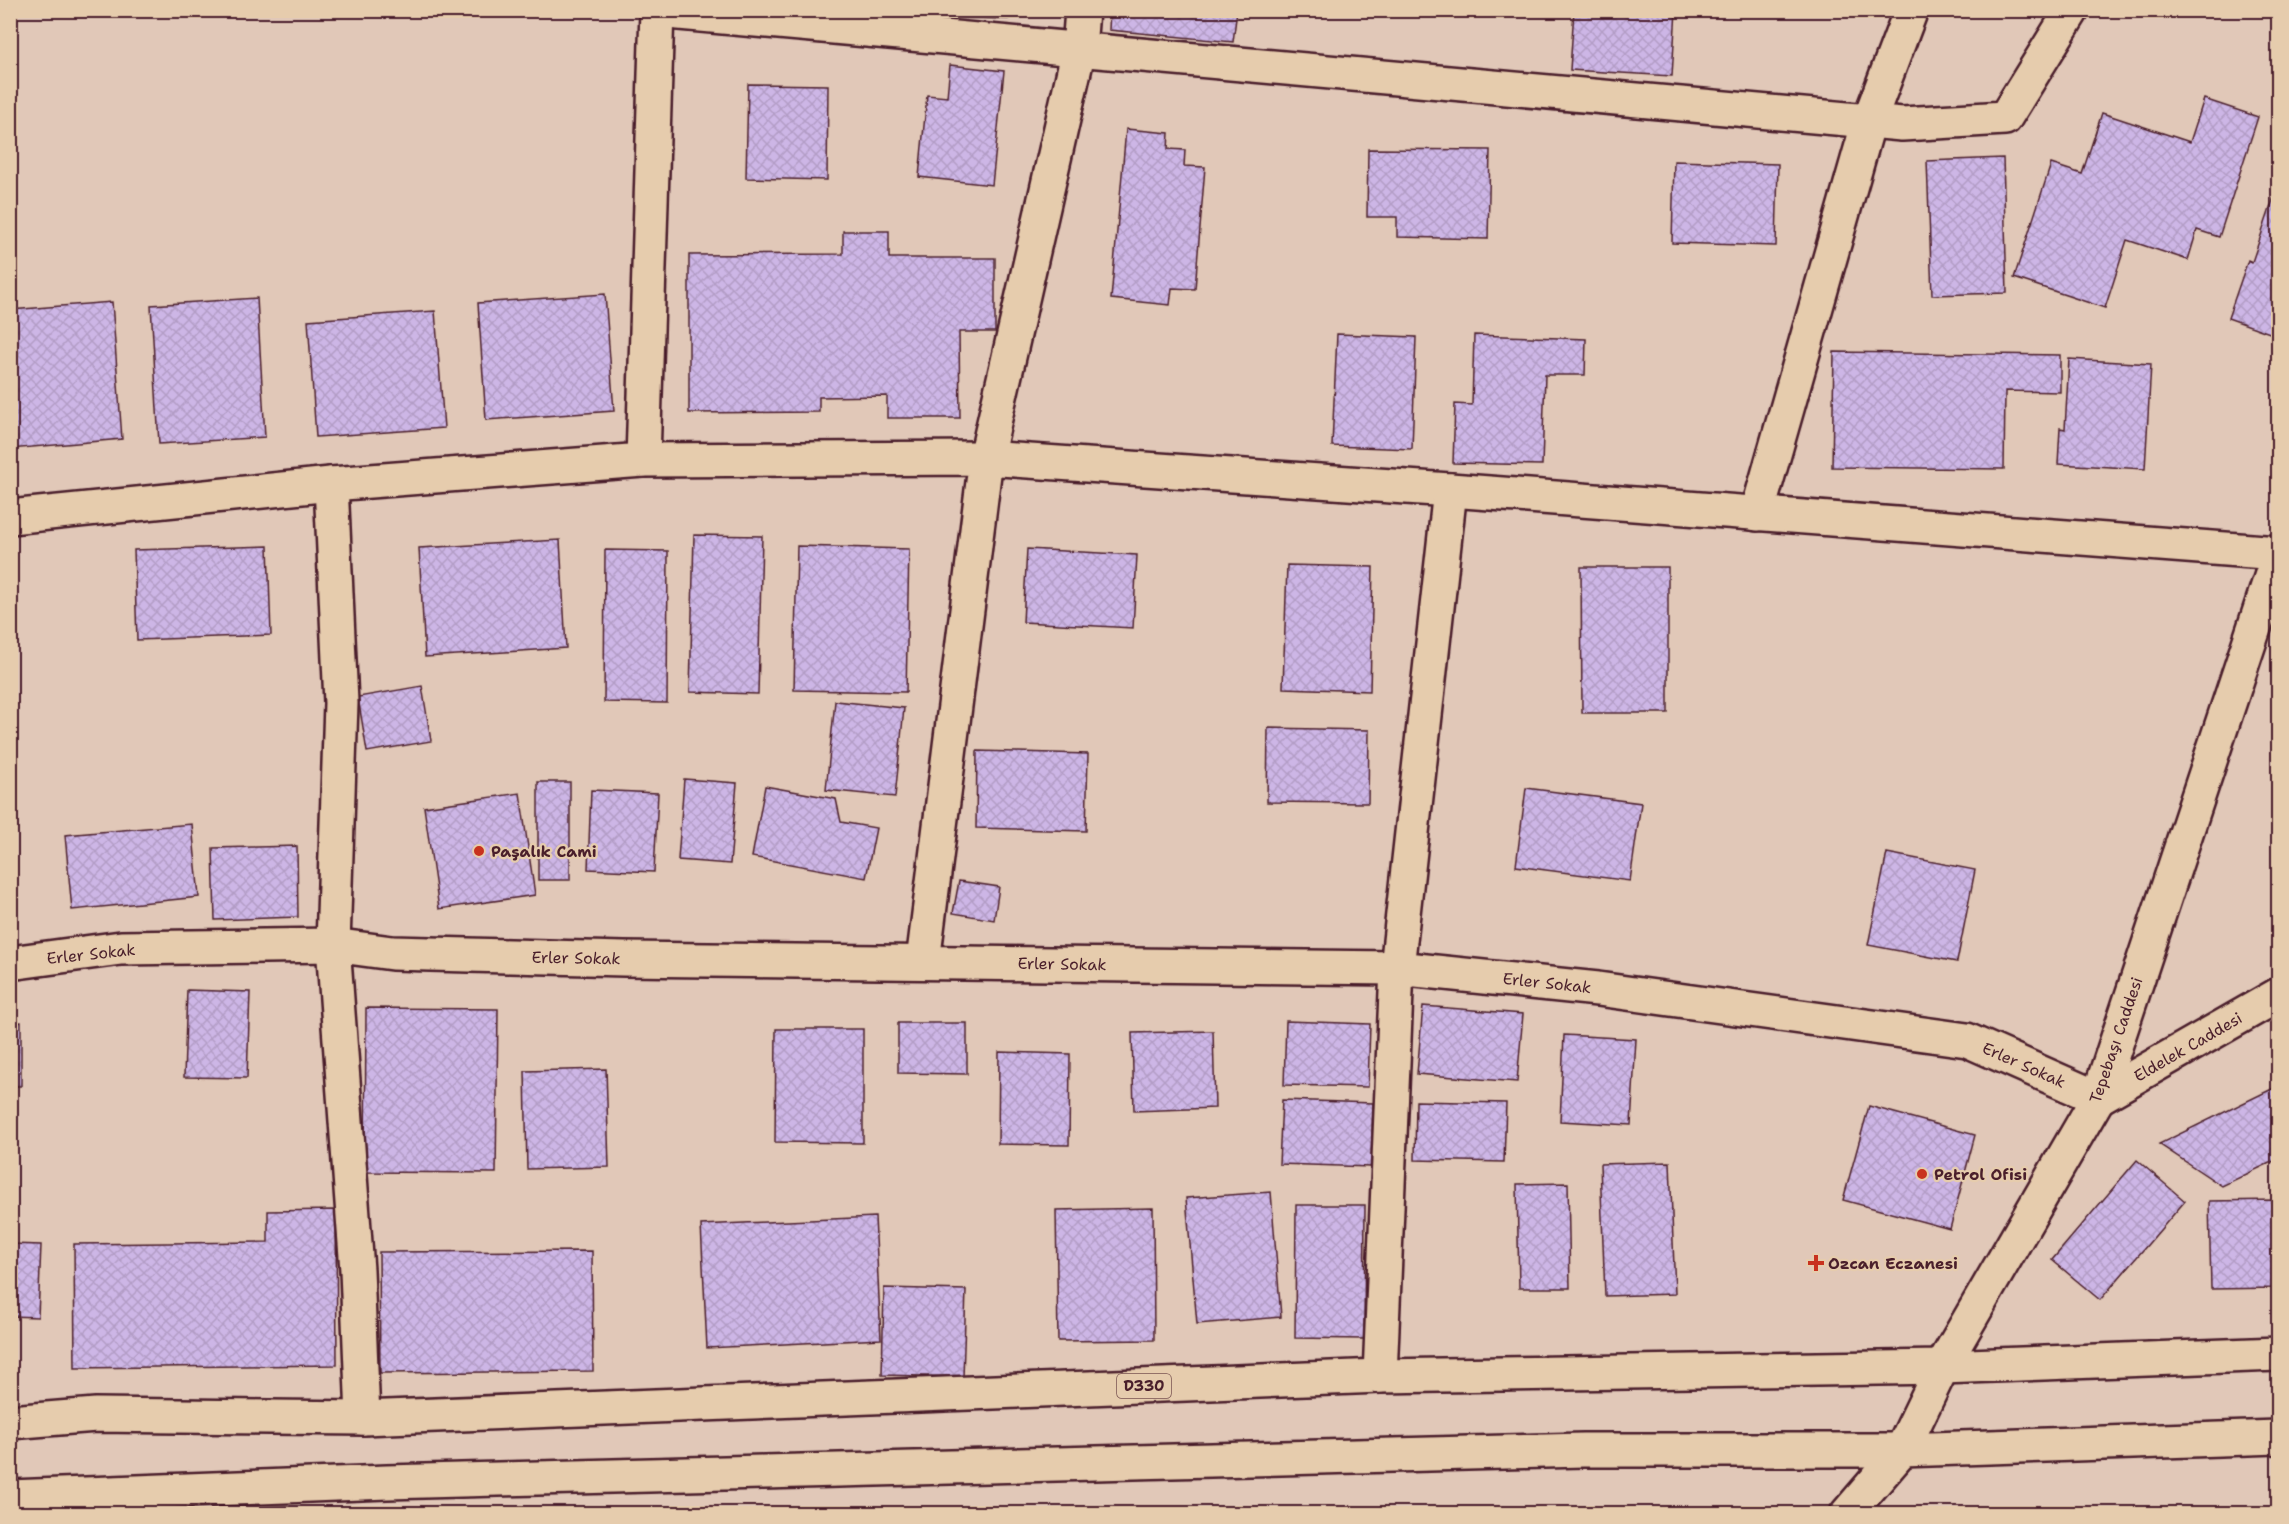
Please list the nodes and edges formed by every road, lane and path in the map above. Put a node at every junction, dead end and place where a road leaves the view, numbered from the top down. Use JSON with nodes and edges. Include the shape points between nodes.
{"nodes":[{"id":1,"x":1083,"y":10,"type":"edge"},
{"id":2,"x":1911,"y":10,"type":"edge"},
{"id":3,"x":2072,"y":10,"type":"edge"},
{"id":4,"x":657,"y":11,"type":"edge"},
{"id":5,"x":1079,"y":49,"type":"junction"},
{"id":6,"x":1869,"y":121,"type":"junction"},
{"id":7,"x":986,"y":458,"type":"junction"},
{"id":8,"x":643,"y":460,"type":"junction"},
{"id":9,"x":331,"y":484,"type":"junction"},
{"id":10,"x":1450,"y":489,"type":"junction"},
{"id":11,"x":1758,"y":514,"type":"junction"},
{"id":12,"x":10,"y":517,"type":"edge"},
{"id":13,"x":2278,"y":554,"type":"edge"},
{"id":14,"x":333,"y":945,"type":"junction"},
{"id":15,"x":923,"y":962,"type":"junction"},
{"id":16,"x":10,"y":963,"type":"edge"},
{"id":17,"x":1397,"y":968,"type":"junction"},
{"id":18,"x":2278,"y":995,"type":"edge"},
{"id":19,"x":2098,"y":1098,"type":"junction"},
{"id":20,"x":2278,"y":1354,"type":"edge"},
{"id":21,"x":1942,"y":1367,"type":"junction"},
{"id":22,"x":1380,"y":1376,"type":"junction"},
{"id":23,"x":363,"y":1418,"type":"junction"},
{"id":24,"x":10,"y":1422,"type":"edge"},
{"id":25,"x":2278,"y":1437,"type":"edge"},
{"id":26,"x":1902,"y":1450,"type":"junction"},
{"id":27,"x":10,"y":1497,"type":"edge"},
{"id":28,"x":1847,"y":1514,"type":"edge"}],
"edges":[{"from":1,"to":5,"type":"street"},
{"from":2,"to":6,"type":"street"},
{"from":3,"to":6,"type":"street","via":[[2005,118],[1902,124]]},
{"from":4,"to":5,"type":"street"},
{"from":4,"to":8,"type":"street"},
{"from":5,"to":6,"type":"street"},
{"from":5,"to":7,"type":"street"},
{"from":6,"to":11,"type":"street"},
{"from":7,"to":8,"type":"street"},
{"from":7,"to":10,"type":"street"},
{"from":7,"to":15,"type":"street"},
{"from":8,"to":9,"type":"street"},
{"from":9,"to":12,"type":"street"},
{"from":9,"to":14,"type":"street","via":[[341,703]]},
{"from":10,"to":11,"type":"street"},
{"from":10,"to":17,"type":"street"},
{"from":11,"to":13,"type":"street"},
{"from":13,"to":19,"type":"street","name":"Tepebaşı Caddesi"},
{"from":14,"to":15,"type":"street","name":"Erler Sokak","via":[[392,953]]},
{"from":14,"to":16,"type":"street","name":"Erler Sokak","via":[[121,948]]},
{"from":14,"to":23,"type":"street","via":[[357,1270]]},
{"from":15,"to":17,"type":"street","name":"Erler Sokak"},
{"from":17,"to":19,"type":"street","name":"Erler Sokak","via":[[1598,989],[1967,1040]]},
{"from":17,"to":22,"type":"street"},
{"from":18,"to":19,"type":"street","name":"Eldelek Caddesi"},
{"from":19,"to":21,"type":"street","name":"Tepebaşı Caddesi"},
{"from":20,"to":21,"type":"street","number":"D330"},
{"from":21,"to":22,"type":"street","number":"D330"},
{"from":21,"to":26,"type":"street","name":"Tepebaşı Caddesi"},
{"from":22,"to":23,"type":"street","number":"D330"},
{"from":23,"to":24,"type":"street","number":"D330","via":[[96,1415]]},
{"from":25,"to":26,"type":"street"},
{"from":26,"to":27,"type":"street","via":[[1583,1450],[387,1482]]},
{"from":26,"to":28,"type":"street","name":"Tepebaşı Caddesi"}]}
